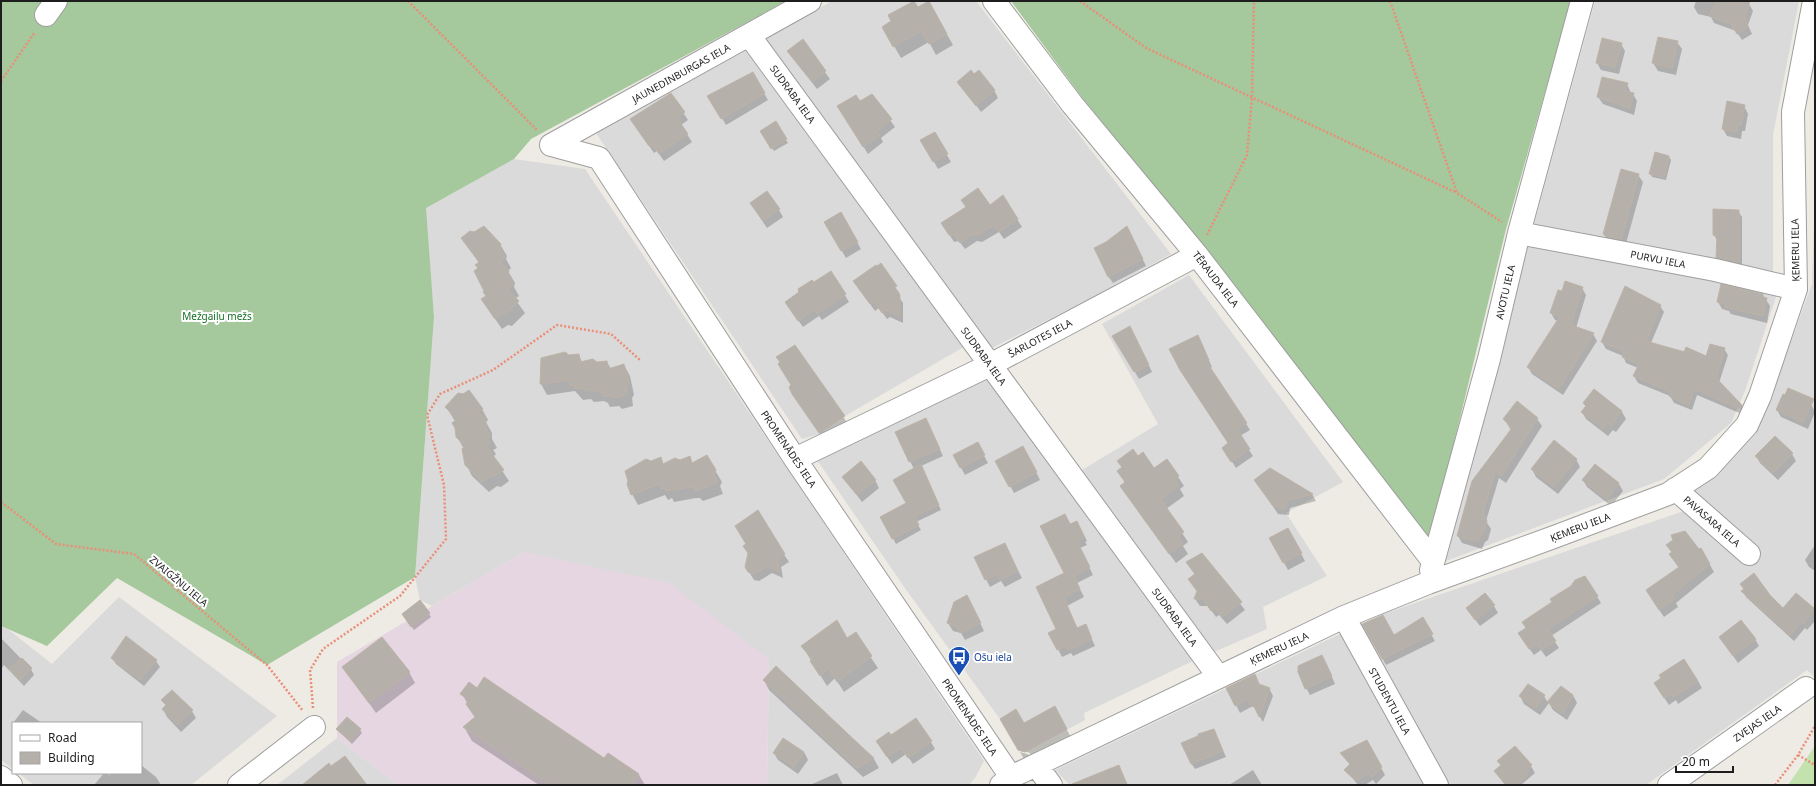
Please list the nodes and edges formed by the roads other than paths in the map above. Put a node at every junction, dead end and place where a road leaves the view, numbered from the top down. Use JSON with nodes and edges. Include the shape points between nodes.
{"nodes":[{"id":1,"x":810,"y":1,"type":"edge"},
{"id":2,"x":994,"y":1,"type":"edge"},
{"id":3,"x":1582,"y":1,"type":"edge"},
{"id":4,"x":1814,"y":1,"type":"edge"},
{"id":5,"x":750,"y":35,"type":"junction"},
{"id":6,"x":551,"y":145,"type":"joint"},
{"id":7,"x":1519,"y":233,"type":"junction"},
{"id":8,"x":1197,"y":255,"type":"junction"},
{"id":9,"x":1796,"y":289,"type":"junction"},
{"id":10,"x":990,"y":364,"type":"junction"},
{"id":11,"x":795,"y":459,"type":"junction"},
{"id":12,"x":1675,"y":489,"type":"junction"},
{"id":13,"x":1749,"y":554,"type":"dead end"},
{"id":14,"x":1432,"y":560,"type":"junction"},
{"id":15,"x":1428,"y":583,"type":"junction"},
{"id":16,"x":1344,"y":617,"type":"junction"},
{"id":17,"x":1218,"y":676,"type":"junction"},
{"id":18,"x":1806,"y":688,"type":"dead end"},
{"id":19,"x":314,"y":727,"type":"road end"},
{"id":20,"x":1036,"y":765,"type":"junction"},
{"id":21,"x":1,"y":777,"type":"edge"},
{"id":22,"x":1006,"y":781,"type":"edge"},
{"id":23,"x":12,"y":785,"type":"edge"},
{"id":24,"x":239,"y":785,"type":"edge"},
{"id":25,"x":1051,"y":785,"type":"edge"},
{"id":26,"x":1437,"y":785,"type":"edge"},
{"id":27,"x":1669,"y":785,"type":"edge"}],
"edges":[{"from":1,"to":5,"type":"street","name":"JAUNEDINBURGAS IELA"},
{"from":2,"to":8,"type":"street","name":"TĒRAUDA IELA","via":[[1072,104]]},
{"from":3,"to":7,"type":"street","name":"AVOTU IELA"},
{"from":4,"to":9,"type":"street","name":"ĶEMERU IELA","via":[[1792,112]]},
{"from":5,"to":6,"type":"street","name":"JAUNEDINBURGAS IELA"},
{"from":5,"to":10,"type":"street","name":"SUDRABA IELA"},
{"from":6,"to":11,"type":"street","name":"PROMENĀDES IELA","via":[[599,158]]},
{"from":7,"to":9,"type":"street","name":"PURVU IELA","via":[[1715,270]]},
{"from":7,"to":14,"type":"street","name":"AVOTU IELA","via":[[1489,359]]},
{"from":8,"to":10,"type":"street","name":"ŠARLOTES IELA"},
{"from":8,"to":14,"type":"street","name":"TĒRAUDA IELA"},
{"from":9,"to":12,"type":"street","name":"ĶEMERU IELA","via":[[1760,396],[1747,425],[1708,468]]},
{"from":10,"to":11,"type":"street","name":"ŠARLOTES IELA"},
{"from":10,"to":17,"type":"street","name":"SUDRABA IELA"},
{"from":11,"to":22,"type":"street","name":"PROMENĀDES IELA"},
{"from":12,"to":13,"type":"street","name":"PAVASARA IELA"},
{"from":12,"to":15,"type":"street","name":"ĶEMERU IELA","via":[[1668,494]]},
{"from":14,"to":15,"type":"street","name":"AVOTU IELA"},
{"from":15,"to":16,"type":"street","name":"ĶEMERU IELA"},
{"from":16,"to":17,"type":"street","name":"ĶEMERU IELA"},
{"from":16,"to":26,"type":"street","name":"STUDENTU IELA"},
{"from":17,"to":20,"type":"street","name":"ĶEMERU IELA"},
{"from":18,"to":27,"type":"street","name":"ZVEJAS IELA"},
{"from":19,"to":24,"type":"street"},
{"from":20,"to":22,"type":"street","name":"ĶEMERU IELA"},
{"from":20,"to":25,"type":"street"},
{"from":21,"to":23,"type":"street"}]}
